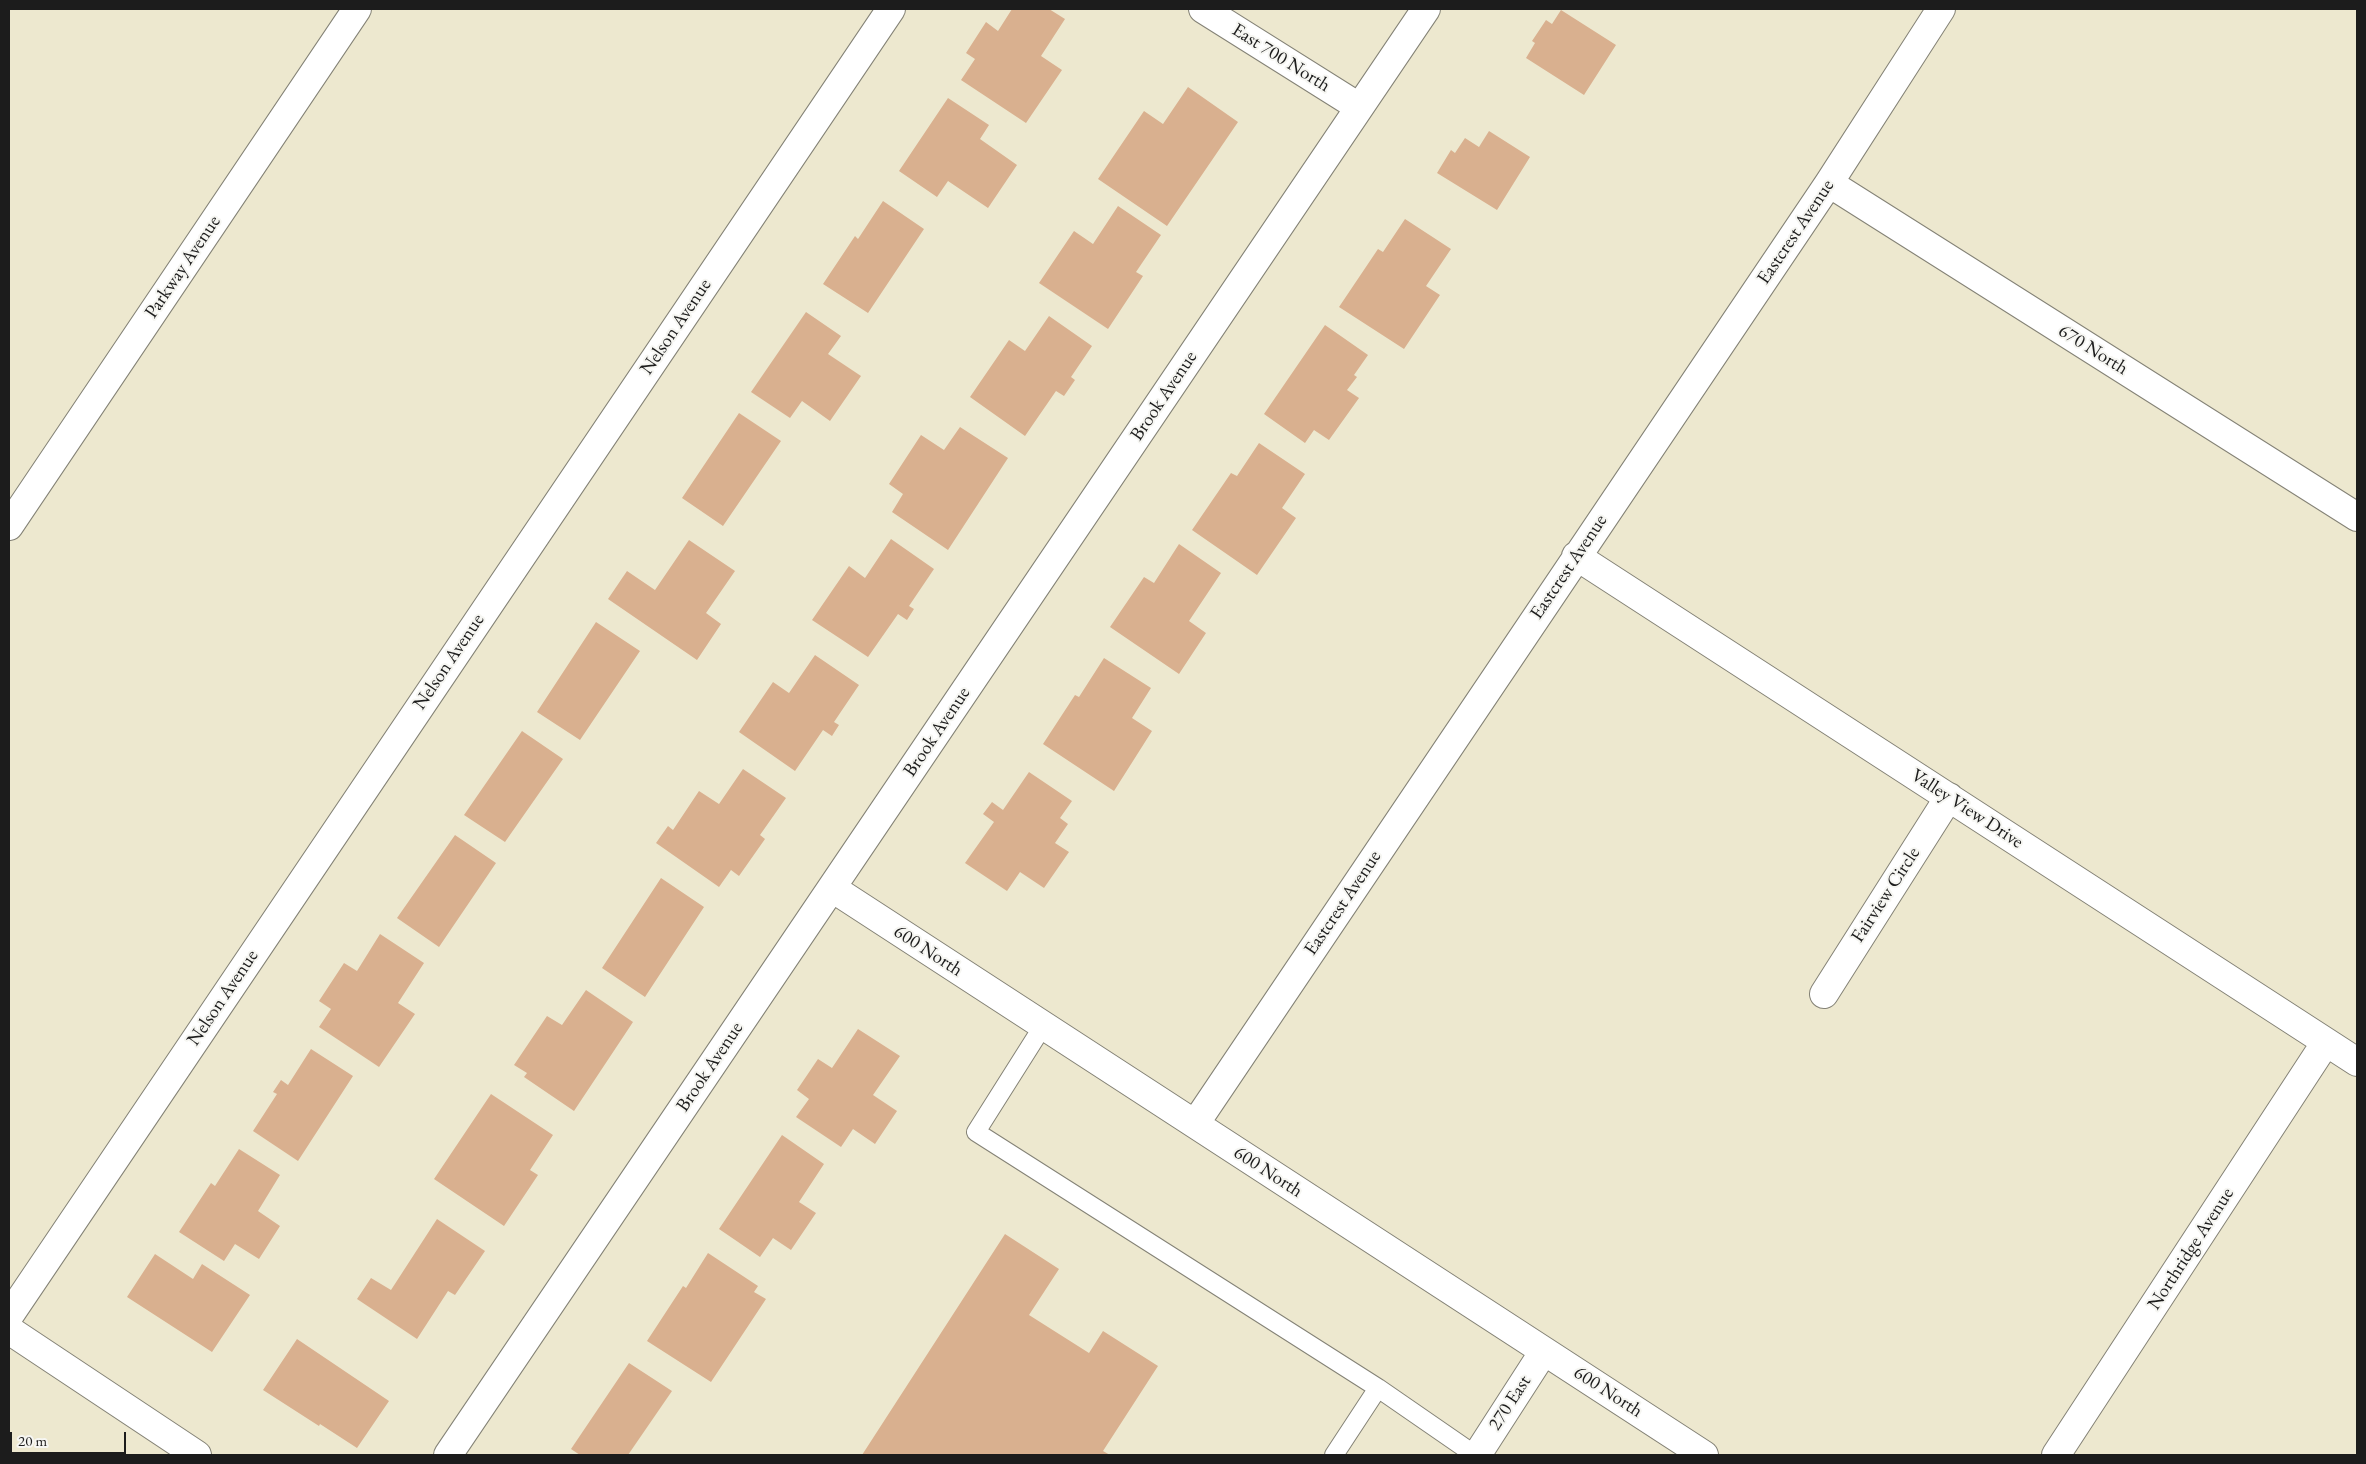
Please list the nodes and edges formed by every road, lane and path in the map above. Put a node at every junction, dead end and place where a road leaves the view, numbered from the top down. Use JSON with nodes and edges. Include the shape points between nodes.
{"nodes":[{"id":1,"x":357,"y":9,"type":"edge"},
{"id":2,"x":891,"y":9,"type":"edge"},
{"id":3,"x":1203,"y":9,"type":"edge"},
{"id":4,"x":1426,"y":9,"type":"edge"},
{"id":5,"x":1941,"y":9,"type":"edge"},
{"id":6,"x":1359,"y":108,"type":"junction"},
{"id":7,"x":1829,"y":183,"type":"junction"},
{"id":8,"x":2357,"y":517,"type":"edge"},
{"id":9,"x":9,"y":526,"type":"edge"},
{"id":10,"x":1576,"y":556,"type":"junction"},
{"id":11,"x":1949,"y":797,"type":"junction"},
{"id":12,"x":832,"y":888,"type":"junction"},
{"id":13,"x":1824,"y":994,"type":"dead end"},
{"id":14,"x":1043,"y":1026,"type":"junction"},
{"id":15,"x":2326,"y":1042,"type":"junction"},
{"id":16,"x":2357,"y":1062,"type":"edge"},
{"id":17,"x":1195,"y":1124,"type":"junction"},
{"id":18,"x":9,"y":1316,"type":"edge"},
{"id":19,"x":9,"y":1330,"type":"edge"},
{"id":20,"x":1544,"y":1351,"type":"junction"},
{"id":21,"x":1378,"y":1388,"type":"junction"},
{"id":22,"x":197,"y":1455,"type":"edge"},
{"id":23,"x":448,"y":1455,"type":"edge"},
{"id":24,"x":1334,"y":1455,"type":"edge"},
{"id":25,"x":1476,"y":1455,"type":"edge"},
{"id":26,"x":1704,"y":1455,"type":"edge"},
{"id":27,"x":2056,"y":1455,"type":"edge"}],
"edges":[{"from":1,"to":9,"type":"street","name":"Parkway Avenue"},
{"from":2,"to":18,"type":"street","name":"Nelson Avenue"},
{"from":3,"to":6,"type":"street","name":"East 700 North"},
{"from":4,"to":6,"type":"street","name":"Brook Avenue"},
{"from":5,"to":7,"type":"street","name":"Eastcrest Avenue"},
{"from":6,"to":12,"type":"street","name":"Brook Avenue"},
{"from":7,"to":8,"type":"street","name":"670 North"},
{"from":7,"to":10,"type":"street","name":"Eastcrest Avenue"},
{"from":10,"to":11,"type":"street","name":"Valley View Drive"},
{"from":10,"to":17,"type":"street","name":"Eastcrest Avenue"},
{"from":11,"to":13,"type":"street","name":"Fairview Circle"},
{"from":11,"to":15,"type":"street","name":"Valley View Drive"},
{"from":12,"to":14,"type":"street","name":"600 North"},
{"from":12,"to":23,"type":"street","name":"Brook Avenue"},
{"from":14,"to":17,"type":"street","name":"600 North"},
{"from":14,"to":21,"type":"lane","via":[[976,1132]]},
{"from":15,"to":16,"type":"street","name":"Valley View Drive"},
{"from":15,"to":27,"type":"street","name":"Northridge Avenue"},
{"from":17,"to":20,"type":"street","name":"600 North"},
{"from":19,"to":22,"type":"street"},
{"from":20,"to":25,"type":"street","name":"270 East"},
{"from":20,"to":26,"type":"street","name":"600 North"},
{"from":21,"to":24,"type":"lane"},
{"from":21,"to":25,"type":"lane"}]}
